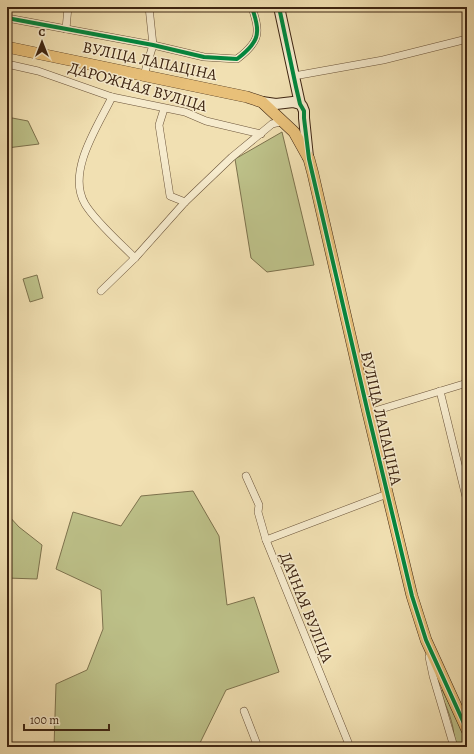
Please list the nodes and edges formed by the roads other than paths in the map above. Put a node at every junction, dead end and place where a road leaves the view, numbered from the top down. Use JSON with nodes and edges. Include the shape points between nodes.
{"nodes":[{"id":1,"x":68,"y":7,"type":"edge"},
{"id":2,"x":149,"y":7,"type":"edge"},
{"id":3,"x":252,"y":7,"type":"edge"},
{"id":4,"x":279,"y":7,"type":"edge"},
{"id":5,"x":7,"y":18,"type":"edge"},
{"id":6,"x":66,"y":29,"type":"junction"},
{"id":7,"x":467,"y":39,"type":"edge"},
{"id":8,"x":153,"y":46,"type":"junction"},
{"id":9,"x":7,"y":47,"type":"edge"},
{"id":10,"x":7,"y":64,"type":"edge"},
{"id":11,"x":144,"y":75,"type":"junction"},
{"id":12,"x":294,"y":76,"type":"junction"},
{"id":13,"x":296,"y":87,"type":"junction"},
{"id":14,"x":112,"y":97,"type":"junction"},
{"id":15,"x":262,"y":102,"type":"junction"},
{"id":16,"x":287,"y":103,"type":"junction"},
{"id":17,"x":300,"y":104,"type":"junction"},
{"id":18,"x":164,"y":108,"type":"junction"},
{"id":19,"x":304,"y":118,"type":"junction"},
{"id":20,"x":284,"y":121,"type":"junction"},
{"id":21,"x":261,"y":134,"type":"junction"},
{"id":22,"x":309,"y":159,"type":"junction"},
{"id":23,"x":184,"y":202,"type":"junction"},
{"id":24,"x":135,"y":258,"type":"junction"},
{"id":25,"x":101,"y":291,"type":"dead end"},
{"id":26,"x":467,"y":383,"type":"edge"},
{"id":27,"x":440,"y":391,"type":"junction"},
{"id":28,"x":368,"y":413,"type":"junction"},
{"id":29,"x":246,"y":476,"type":"dead end"},
{"id":30,"x":387,"y":494,"type":"junction"},
{"id":31,"x":467,"y":501,"type":"edge"},
{"id":32,"x":266,"y":540,"type":"junction"},
{"id":33,"x":426,"y":640,"type":"junction"},
{"id":34,"x":244,"y":711,"type":"dead end"},
{"id":35,"x":467,"y":730,"type":"edge"},
{"id":36,"x":258,"y":747,"type":"edge"},
{"id":37,"x":350,"y":747,"type":"edge"},
{"id":38,"x":452,"y":747,"type":"edge"}],
"edges":[{"from":1,"to":6,"type":"street"},
{"from":2,"to":8,"type":"street"},
{"from":3,"to":8,"type":"street","via":[[258,33],[246,53],[237,59],[204,57]]},
{"from":4,"to":12,"type":"main road"},
{"from":5,"to":6,"type":"street"},
{"from":6,"to":8,"type":"street"},
{"from":7,"to":12,"type":"street","via":[[382,60]]},
{"from":8,"to":11,"type":"street"},
{"from":9,"to":11,"type":"main road","name":"ВУЛІЦА ЛАПАЦІНА"},
{"from":10,"to":14,"type":"street","name":"ДАРОЖНАЯ ВУЛІЦА","via":[[38,71]]},
{"from":11,"to":15,"type":"main road","name":"ВУЛІЦА ЛАПАЦІНА"},
{"from":12,"to":13,"type":"main road"},
{"from":13,"to":16,"type":"main road"},
{"from":13,"to":17,"type":"main road"},
{"from":14,"to":18,"type":"street","name":"ДАРОЖНАЯ ВУЛІЦА"},
{"from":14,"to":24,"type":"street","via":[[84,154],[79,170],[79,189],[84,203],[94,216]]},
{"from":15,"to":16,"type":"main road","name":"ВУЛІЦА ЛАПАЦІНА"},
{"from":15,"to":20,"type":"main road","name":"ВУЛІЦА ЛАПАЦІНА"},
{"from":16,"to":17,"type":"main road","name":"ВУЛІЦА ЛАПАЦІНА"},
{"from":16,"to":20,"type":"main road","via":[[280,112]]},
{"from":17,"to":19,"type":"main road","name":"ВУЛІЦА ЛАПАЦІНА"},
{"from":18,"to":21,"type":"street","name":"ДАРОЖНАЯ ВУЛІЦА"},
{"from":18,"to":23,"type":"street","via":[[159,125],[170,196]]},
{"from":19,"to":20,"type":"main road","via":[[300,124],[294,126],[289,126]]},
{"from":19,"to":22,"type":"main road","name":"ВУЛІЦА ЛАПАЦІНА"},
{"from":20,"to":21,"type":"street","via":[[272,124]]},
{"from":20,"to":22,"type":"main road","name":"ВУЛІЦА ЛАПАЦІНА","via":[[294,132]]},
{"from":21,"to":23,"type":"street"},
{"from":22,"to":28,"type":"main road","name":"ВУЛІЦА ЛАПАЦІНА"},
{"from":23,"to":24,"type":"street"},
{"from":24,"to":25,"type":"street"},
{"from":26,"to":27,"type":"street"},
{"from":27,"to":28,"type":"street"},
{"from":27,"to":31,"type":"street"},
{"from":28,"to":30,"type":"main road","name":"ВУЛІЦА ЛАПАЦІНА"},
{"from":29,"to":32,"type":"street","name":"ДАЧНАЯ ВУЛІЦА","via":[[259,505],[258,512]]},
{"from":30,"to":32,"type":"street"},
{"from":30,"to":33,"type":"main road","name":"ВУЛІЦА ЛАПАЦІНА","via":[[412,596]]},
{"from":32,"to":37,"type":"street","name":"ДАЧНАЯ ВУЛІЦА"},
{"from":33,"to":35,"type":"main road","name":"ВУЛІЦА ЛАПАЦІНА"},
{"from":33,"to":38,"type":"street"},
{"from":34,"to":36,"type":"street"}]}
